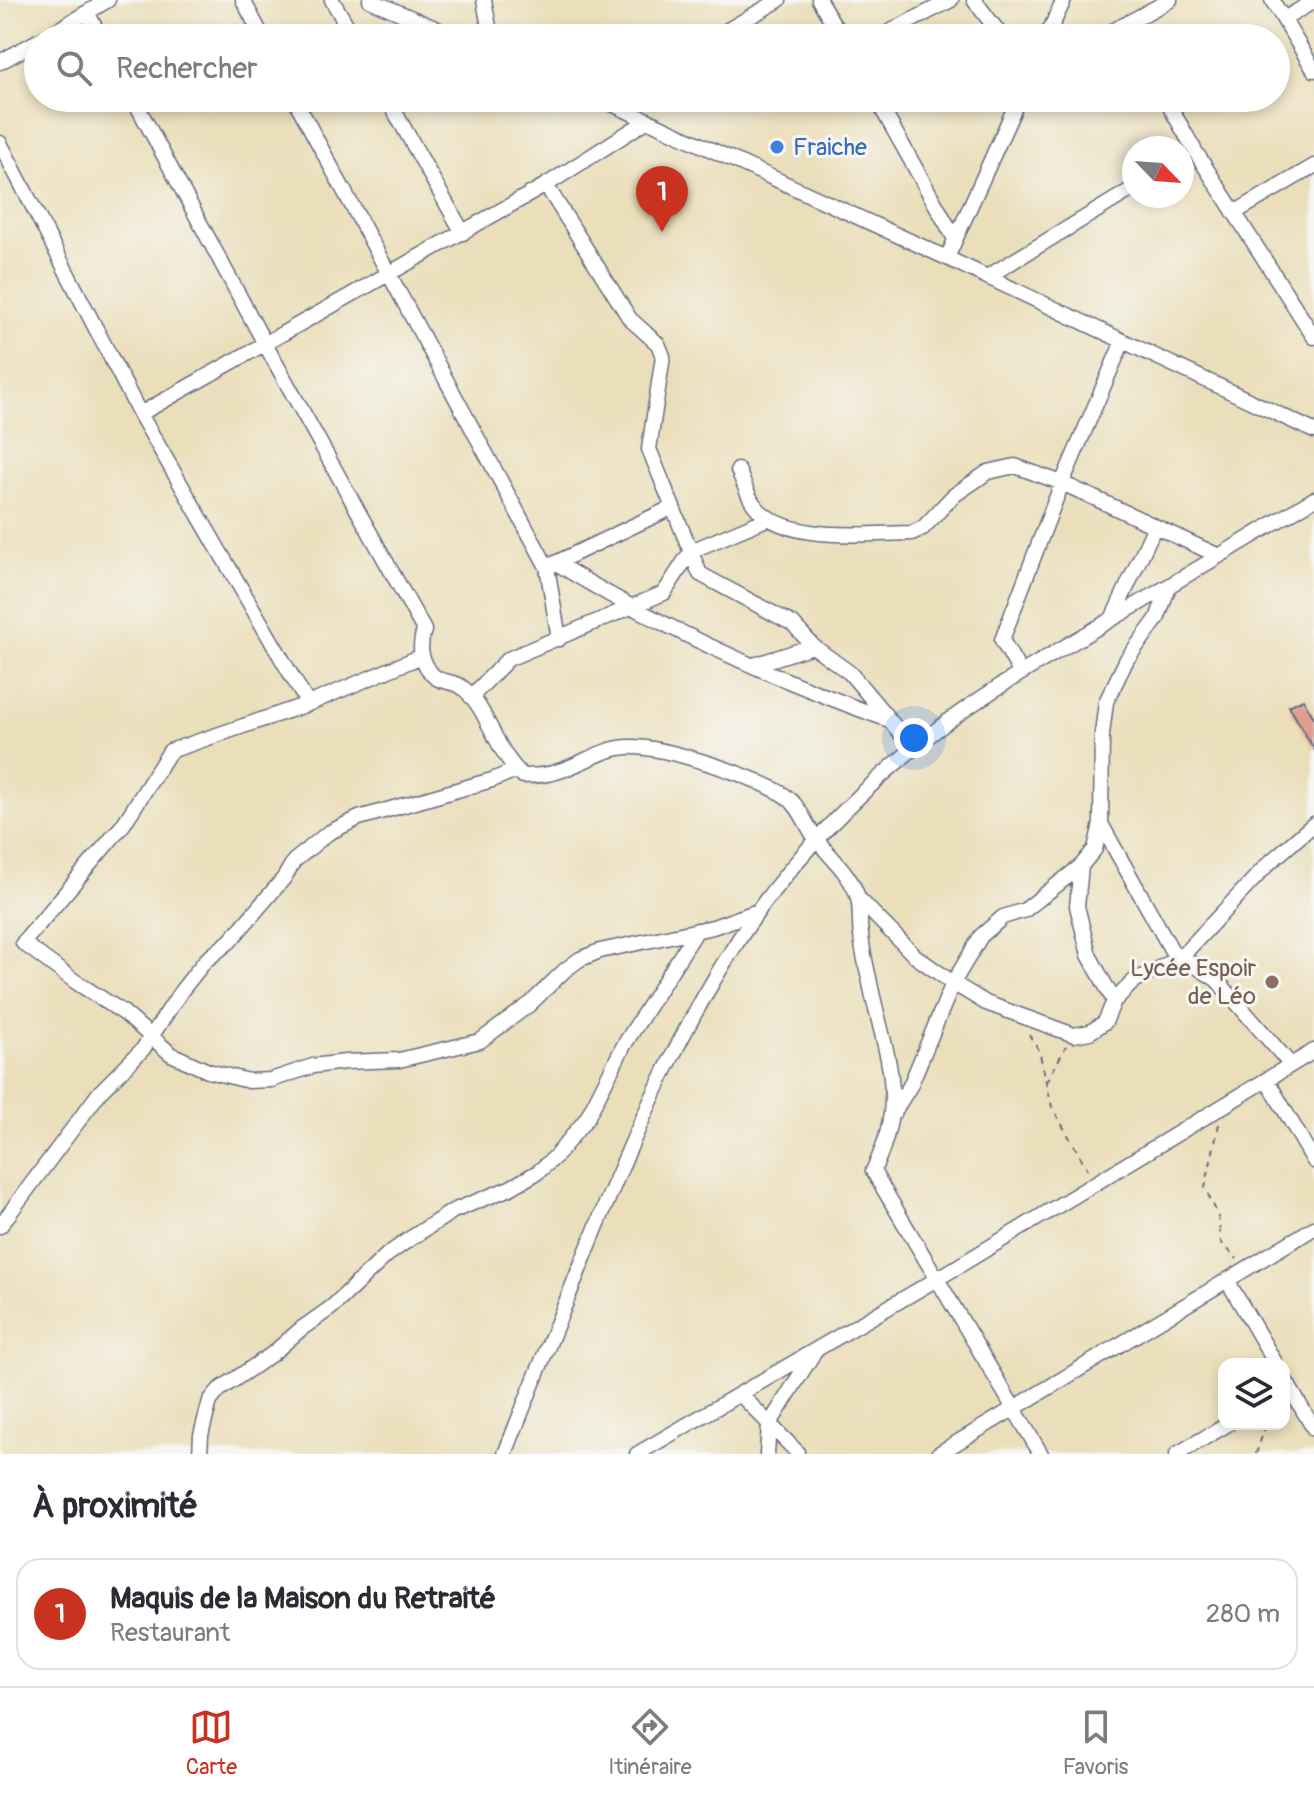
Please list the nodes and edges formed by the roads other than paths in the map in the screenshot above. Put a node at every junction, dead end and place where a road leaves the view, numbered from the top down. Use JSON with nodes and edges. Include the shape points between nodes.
{"nodes":[{"id":1,"x":108,"y":0,"type":"edge"},
{"id":2,"x":243,"y":0,"type":"edge"},
{"id":3,"x":332,"y":0,"type":"edge"},
{"id":4,"x":370,"y":0,"type":"edge"},
{"id":5,"x":484,"y":0,"type":"edge"},
{"id":6,"x":779,"y":0,"type":"edge"},
{"id":7,"x":819,"y":0,"type":"edge"},
{"id":8,"x":951,"y":0,"type":"edge"},
{"id":9,"x":974,"y":0,"type":"edge"},
{"id":10,"x":1064,"y":0,"type":"edge"},
{"id":11,"x":1170,"y":0,"type":"edge"},
{"id":12,"x":1272,"y":0,"type":"edge"},
{"id":13,"x":1314,"y":1,"type":"edge"},
{"id":14,"x":88,"y":14,"type":"junction"},
{"id":15,"x":1284,"y":19,"type":"junction"},
{"id":16,"x":70,"y":24,"type":"edge"},
{"id":17,"x":93,"y":24,"type":"edge"},
{"id":18,"x":256,"y":24,"type":"edge"},
{"id":19,"x":346,"y":24,"type":"edge"},
{"id":20,"x":426,"y":24,"type":"edge"},
{"id":21,"x":488,"y":24,"type":"edge"},
{"id":22,"x":738,"y":24,"type":"edge"},
{"id":23,"x":834,"y":24,"type":"edge"},
{"id":24,"x":905,"y":24,"type":"edge"},
{"id":25,"x":992,"y":24,"type":"edge"},
{"id":26,"x":1053,"y":24,"type":"edge"},
{"id":27,"x":1138,"y":24,"type":"edge"},
{"id":28,"x":1287,"y":24,"type":"edge"},
{"id":29,"x":1290,"y":29,"type":"edge"},
{"id":30,"x":24,"y":49,"type":"edge"},
{"id":31,"x":0,"y":62,"type":"edge"},
{"id":32,"x":1314,"y":70,"type":"edge"},
{"id":33,"x":141,"y":112,"type":"edge"},
{"id":34,"x":301,"y":112,"type":"edge"},
{"id":35,"x":395,"y":112,"type":"edge"},
{"id":36,"x":632,"y":112,"type":"edge"},
{"id":37,"x":884,"y":112,"type":"edge"},
{"id":38,"x":1013,"y":112,"type":"edge"},
{"id":39,"x":1171,"y":112,"type":"edge"},
{"id":40,"x":648,"y":120,"type":"junction"},
{"id":41,"x":1181,"y":136,"type":"edge"},
{"id":42,"x":0,"y":143,"type":"edge"},
{"id":43,"x":1194,"y":161,"type":"edge"},
{"id":44,"x":1314,"y":166,"type":"edge"},
{"id":45,"x":546,"y":185,"type":"junction"},
{"id":46,"x":1122,"y":195,"type":"edge"},
{"id":47,"x":1234,"y":213,"type":"junction"},
{"id":48,"x":463,"y":233,"type":"junction"},
{"id":49,"x":955,"y":239,"type":"junction"},
{"id":50,"x":947,"y":258,"type":"junction"},
{"id":51,"x":388,"y":276,"type":"junction"},
{"id":52,"x":987,"y":277,"type":"junction"},
{"id":53,"x":1314,"y":337,"type":"edge"},
{"id":54,"x":1123,"y":341,"type":"junction"},
{"id":55,"x":265,"y":344,"type":"junction"},
{"id":56,"x":140,"y":414,"type":"junction"},
{"id":57,"x":1314,"y":431,"type":"edge"},
{"id":58,"x":738,"y":470,"type":"dead end"},
{"id":59,"x":1062,"y":483,"type":"junction"},
{"id":60,"x":1314,"y":499,"type":"edge"},
{"id":61,"x":673,"y":507,"type":"junction"},
{"id":62,"x":769,"y":518,"type":"junction"},
{"id":63,"x":1155,"y":526,"type":"junction"},
{"id":64,"x":691,"y":551,"type":"junction"},
{"id":65,"x":1219,"y":556,"type":"junction"},
{"id":66,"x":552,"y":566,"type":"junction"},
{"id":67,"x":1169,"y":586,"type":"junction"},
{"id":68,"x":629,"y":606,"type":"junction"},
{"id":69,"x":1112,"y":619,"type":"junction"},
{"id":70,"x":559,"y":639,"type":"junction"},
{"id":71,"x":813,"y":646,"type":"junction"},
{"id":72,"x":422,"y":656,"type":"junction"},
{"id":73,"x":754,"y":665,"type":"junction"},
{"id":74,"x":1020,"y":672,"type":"junction"},
{"id":75,"x":471,"y":697,"type":"junction"},
{"id":76,"x":308,"y":704,"type":"junction"},
{"id":77,"x":889,"y":720,"type":"junction"},
{"id":78,"x":913,"y":748,"type":"junction"},
{"id":79,"x":516,"y":770,"type":"junction"},
{"id":80,"x":1101,"y":824,"type":"junction"},
{"id":81,"x":1314,"y":824,"type":"edge"},
{"id":82,"x":816,"y":839,"type":"junction"},
{"id":83,"x":1081,"y":866,"type":"junction"},
{"id":84,"x":858,"y":898,"type":"junction"},
{"id":85,"x":758,"y":911,"type":"junction"},
{"id":86,"x":697,"y":930,"type":"junction"},
{"id":87,"x":1181,"y":957,"type":"junction"},
{"id":88,"x":953,"y":983,"type":"junction"},
{"id":89,"x":1114,"y":1001,"type":"junction"},
{"id":90,"x":152,"y":1036,"type":"junction"},
{"id":91,"x":1314,"y":1051,"type":"edge"},
{"id":92,"x":1291,"y":1065,"type":"junction"},
{"id":93,"x":1267,"y":1080,"type":"junction"},
{"id":94,"x":893,"y":1115,"type":"junction"},
{"id":95,"x":1314,"y":1161,"type":"edge"},
{"id":96,"x":0,"y":1226,"type":"edge"},
{"id":97,"x":1314,"y":1228,"type":"edge"},
{"id":98,"x":937,"y":1279,"type":"junction"},
{"id":99,"x":1227,"y":1280,"type":"junction"},
{"id":100,"x":816,"y":1350,"type":"junction"},
{"id":101,"x":1272,"y":1358,"type":"edge"},
{"id":102,"x":1290,"y":1391,"type":"edge"},
{"id":103,"x":740,"y":1394,"type":"junction"},
{"id":104,"x":1015,"y":1408,"type":"junction"},
{"id":105,"x":769,"y":1425,"type":"junction"},
{"id":106,"x":1314,"y":1429,"type":"edge"},
{"id":107,"x":1218,"y":1430,"type":"edge"},
{"id":108,"x":799,"y":1453,"type":"edge"},
{"id":109,"x":1180,"y":1453,"type":"edge"},
{"id":110,"x":200,"y":1454,"type":"edge"},
{"id":111,"x":505,"y":1454,"type":"edge"},
{"id":112,"x":637,"y":1454,"type":"edge"},
{"id":113,"x":767,"y":1454,"type":"edge"},
{"id":114,"x":938,"y":1454,"type":"edge"},
{"id":115,"x":1041,"y":1454,"type":"edge"}],
"edges":[{"from":1,"to":14,"type":"street"},
{"from":2,"to":18,"type":"street"},
{"from":3,"to":19,"type":"street"},
{"from":4,"to":20,"type":"street"},
{"from":5,"to":21,"type":"street"},
{"from":6,"to":22,"type":"street"},
{"from":7,"to":23,"type":"street"},
{"from":8,"to":24,"type":"street"},
{"from":9,"to":25,"type":"street"},
{"from":10,"to":26,"type":"street"},
{"from":11,"to":27,"type":"street"},
{"from":12,"to":15,"type":"street"},
{"from":13,"to":15,"type":"street"},
{"from":14,"to":16,"type":"street"},
{"from":14,"to":17,"type":"street"},
{"from":15,"to":28,"type":"street"},
{"from":29,"to":32,"type":"street"},
{"from":30,"to":31,"type":"street"},
{"from":33,"to":55,"type":"street"},
{"from":34,"to":51,"type":"street"},
{"from":35,"to":48,"type":"street"},
{"from":36,"to":40,"type":"street"},
{"from":37,"to":49,"type":"street"},
{"from":38,"to":49,"type":"street"},
{"from":39,"to":41,"type":"street"},
{"from":40,"to":45,"type":"street"},
{"from":40,"to":50,"type":"street"},
{"from":42,"to":56,"type":"street"},
{"from":43,"to":47,"type":"street"},
{"from":44,"to":47,"type":"street"},
{"from":45,"to":48,"type":"street"},
{"from":45,"to":61,"type":"street","via":[[630,319],[658,344],[663,356],[649,449]]},
{"from":46,"to":52,"type":"street"},
{"from":47,"to":53,"type":"street"},
{"from":48,"to":51,"type":"street"},
{"from":49,"to":50,"type":"street"},
{"from":50,"to":52,"type":"street"},
{"from":51,"to":55,"type":"street"},
{"from":51,"to":66,"type":"street"},
{"from":52,"to":54,"type":"street"},
{"from":54,"to":57,"type":"street"},
{"from":54,"to":59,"type":"street"},
{"from":55,"to":56,"type":"street"},
{"from":55,"to":72,"type":"street","via":[[424,630]]},
{"from":56,"to":76,"type":"street"},
{"from":58,"to":62,"type":"street","via":[[754,505]]},
{"from":59,"to":62,"type":"street","via":[[1015,466],[988,472],[912,533],[808,533]]},
{"from":59,"to":63,"type":"street"},
{"from":59,"to":74,"type":"street","via":[[1002,640]]},
{"from":60,"to":65,"type":"street"},
{"from":61,"to":64,"type":"street"},
{"from":61,"to":66,"type":"street"},
{"from":62,"to":64,"type":"street"},
{"from":63,"to":65,"type":"street"},
{"from":63,"to":69,"type":"street"},
{"from":64,"to":68,"type":"street","via":[[664,593]]},
{"from":64,"to":71,"type":"street","via":[[700,574],[793,624]]},
{"from":65,"to":67,"type":"street"},
{"from":66,"to":68,"type":"street"},
{"from":66,"to":70,"type":"street"},
{"from":67,"to":69,"type":"street"},
{"from":67,"to":80,"type":"street","via":[[1157,619],[1127,659],[1106,702]]},
{"from":68,"to":70,"type":"street"},
{"from":68,"to":73,"type":"street"},
{"from":69,"to":74,"type":"street"},
{"from":70,"to":75,"type":"street","via":[[508,659]]},
{"from":71,"to":73,"type":"street"},
{"from":71,"to":77,"type":"street","via":[[850,673]]},
{"from":72,"to":75,"type":"street","via":[[441,682],[460,685]]},
{"from":72,"to":76,"type":"street"},
{"from":73,"to":77,"type":"street"},
{"from":74,"to":78,"type":"street"},
{"from":75,"to":79,"type":"street"},
{"from":76,"to":90,"type":"street","via":[[170,751],[123,825],[23,943]]},
{"from":77,"to":78,"type":"street"},
{"from":78,"to":82,"type":"street"},
{"from":79,"to":82,"type":"street","via":[[536,776],[623,747],[658,749],[784,794]]},
{"from":79,"to":90,"type":"street","via":[[359,818],[328,833],[294,861],[230,941],[205,961]]},
{"from":80,"to":83,"type":"street","via":[[1095,849]]},
{"from":80,"to":87,"type":"street","via":[[1172,951]]},
{"from":81,"to":87,"type":"street","via":[[1268,864]]},
{"from":82,"to":84,"type":"street","via":[[843,869]]},
{"from":82,"to":85,"type":"street"},
{"from":83,"to":88,"type":"street","via":[[981,936]]},
{"from":83,"to":89,"type":"street","via":[[1077,906],[1089,955]]},
{"from":84,"to":88,"type":"street","via":[[915,956]]},
{"from":84,"to":94,"type":"street","via":[[861,938],[893,1081]]},
{"from":85,"to":86,"type":"street"},
{"from":85,"to":111,"type":"street","via":[[659,1079]]},
{"from":86,"to":90,"type":"street","via":[[580,959],[480,1041],[399,1060],[334,1063],[249,1081],[171,1054]]},
{"from":86,"to":110,"type":"street","via":[[624,1045],[587,1118],[556,1156],[510,1188],[453,1211],[408,1240],[332,1307],[219,1390],[210,1401]]},
{"from":87,"to":89,"type":"street","via":[[1134,981]]},
{"from":87,"to":92,"type":"street","via":[[1216,979]]},
{"from":88,"to":89,"type":"street","via":[[986,1003],[1074,1035],[1105,1022]]},
{"from":88,"to":94,"type":"street"},
{"from":90,"to":96,"type":"street","via":[[100,1092]]},
{"from":91,"to":92,"type":"street"},
{"from":92,"to":93,"type":"street"},
{"from":93,"to":95,"type":"street"},
{"from":93,"to":98,"type":"street"},
{"from":94,"to":98,"type":"street","via":[[873,1171]]},
{"from":97,"to":99,"type":"street"},
{"from":98,"to":100,"type":"street"},
{"from":98,"to":104,"type":"street"},
{"from":99,"to":101,"type":"street"},
{"from":99,"to":104,"type":"street"},
{"from":100,"to":103,"type":"street"},
{"from":100,"to":105,"type":"street"},
{"from":102,"to":106,"type":"street"},
{"from":103,"to":105,"type":"street"},
{"from":103,"to":112,"type":"street"},
{"from":104,"to":114,"type":"street"},
{"from":104,"to":115,"type":"street"},
{"from":105,"to":108,"type":"street"},
{"from":105,"to":113,"type":"street"},
{"from":107,"to":109,"type":"street"}]}
